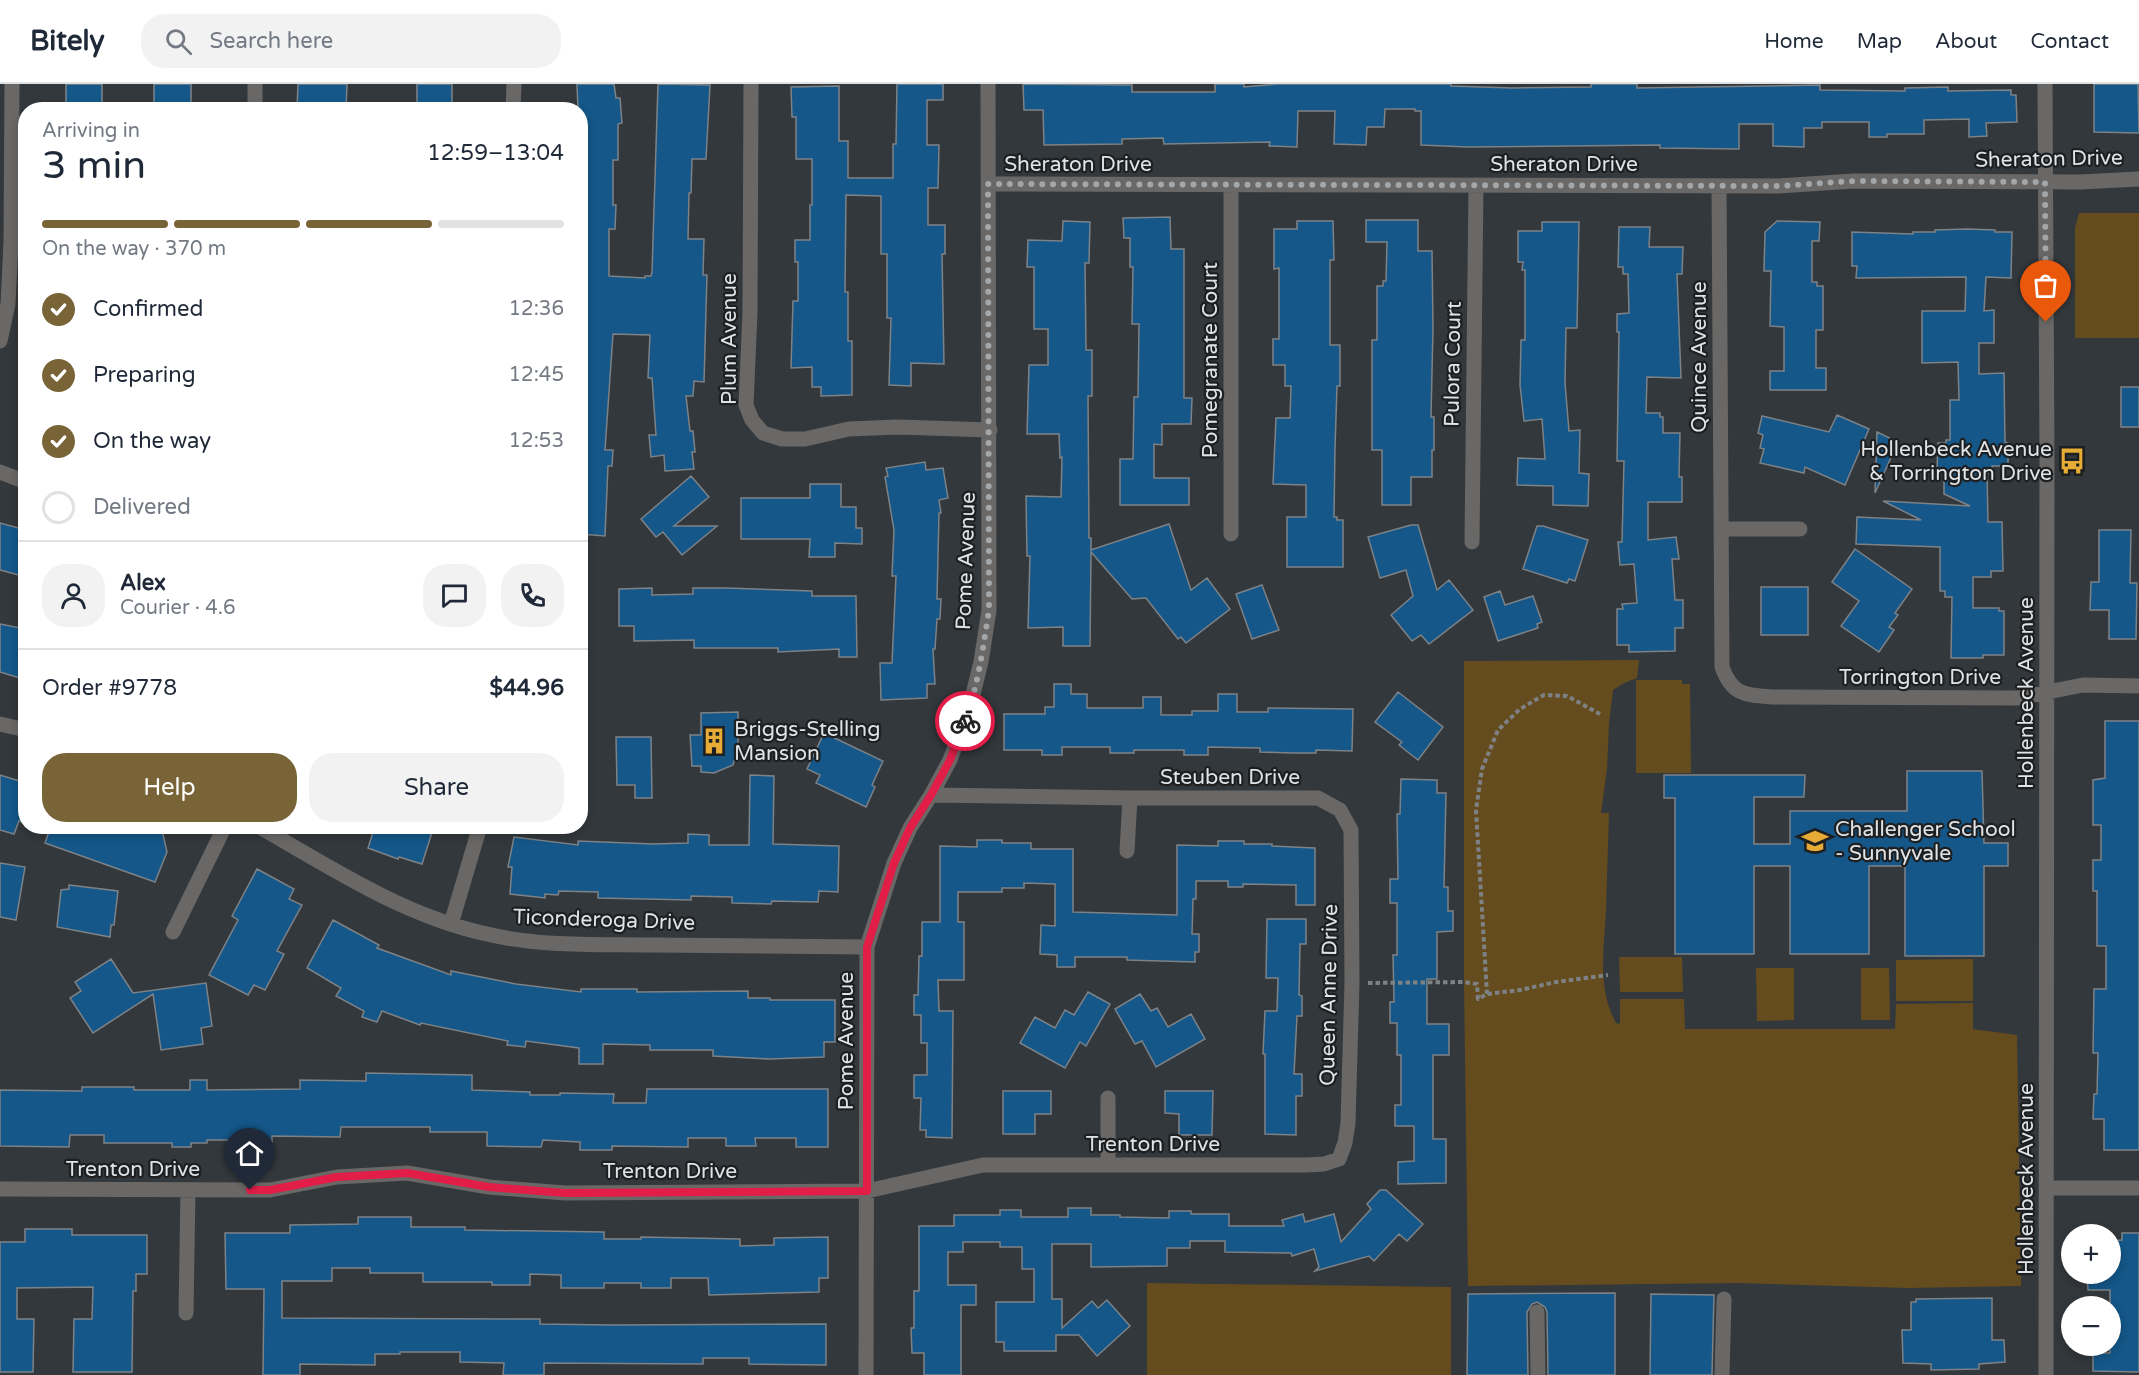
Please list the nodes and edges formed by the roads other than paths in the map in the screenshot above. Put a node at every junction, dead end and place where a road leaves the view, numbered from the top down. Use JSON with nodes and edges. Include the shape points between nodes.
{"nodes":[{"id":1,"x":12,"y":84,"type":"edge"},
{"id":2,"x":255,"y":84,"type":"edge"},
{"id":3,"x":514,"y":84,"type":"edge"},
{"id":4,"x":751,"y":84,"type":"edge"},
{"id":5,"x":988,"y":84,"type":"edge"},
{"id":6,"x":2045,"y":84,"type":"edge"},
{"id":7,"x":255,"y":102,"type":"edge"},
{"id":8,"x":513,"y":102,"type":"edge"},
{"id":9,"x":2139,"y":179,"type":"edge"},
{"id":10,"x":2045,"y":182,"type":"junction"},
{"id":11,"x":988,"y":184,"type":"junction"},
{"id":12,"x":1231,"y":185,"type":"junction"},
{"id":13,"x":1476,"y":185,"type":"junction"},
{"id":14,"x":1719,"y":186,"type":"junction"},
{"id":15,"x":0,"y":341,"type":"edge"},
{"id":16,"x":990,"y":430,"type":"junction"},
{"id":17,"x":0,"y":472,"type":"edge"},
{"id":18,"x":18,"y":480,"type":"edge"},
{"id":19,"x":1722,"y":529,"type":"junction"},
{"id":20,"x":1800,"y":529,"type":"dead end"},
{"id":21,"x":1231,"y":534,"type":"dead end"},
{"id":22,"x":1472,"y":542,"type":"dead end"},
{"id":23,"x":2139,"y":686,"type":"edge"},
{"id":24,"x":1735,"y":690,"type":"joint"},
{"id":25,"x":2047,"y":691,"type":"junction"},
{"id":26,"x":0,"y":724,"type":"edge"},
{"id":27,"x":18,"y":728,"type":"edge"},
{"id":28,"x":931,"y":795,"type":"junction"},
{"id":29,"x":1130,"y":798,"type":"junction"},
{"id":30,"x":1351,"y":830,"type":"joint"},
{"id":31,"x":221,"y":834,"type":"edge"},
{"id":32,"x":272,"y":834,"type":"edge"},
{"id":33,"x":478,"y":834,"type":"edge"},
{"id":34,"x":1127,"y":851,"type":"dead end"},
{"id":35,"x":451,"y":924,"type":"junction"},
{"id":36,"x":173,"y":932,"type":"dead end"},
{"id":37,"x":867,"y":947,"type":"junction"},
{"id":38,"x":1108,"y":1098,"type":"dead end"},
{"id":39,"x":1339,"y":1159,"type":"joint"},
{"id":40,"x":1108,"y":1165,"type":"junction"},
{"id":41,"x":2047,"y":1188,"type":"junction"},
{"id":42,"x":2139,"y":1188,"type":"edge"},
{"id":43,"x":0,"y":1189,"type":"edge"},
{"id":44,"x":188,"y":1190,"type":"junction"},
{"id":45,"x":867,"y":1191,"type":"junction"},
{"id":46,"x":1724,"y":1299,"type":"dead end"},
{"id":47,"x":1538,"y":1312,"type":"dead end"},
{"id":48,"x":186,"y":1313,"type":"dead end"},
{"id":49,"x":866,"y":1375,"type":"edge"},
{"id":50,"x":1539,"y":1375,"type":"edge"},
{"id":51,"x":1722,"y":1375,"type":"edge"},
{"id":52,"x":2046,"y":1375,"type":"edge"}],
"edges":[{"from":1,"to":15,"type":"street","via":[[10,273]]},
{"from":2,"to":7,"type":"street"},
{"from":3,"to":8,"type":"street"},
{"from":4,"to":16,"type":"street","name":"Plum Avenue","via":[[746,405],[752,420],[763,433],[782,439],[805,439],[849,429]]},
{"from":5,"to":11,"type":"street","name":"Pome Avenue"},
{"from":6,"to":10,"type":"street","name":"Hollenbeck Avenue"},
{"from":9,"to":10,"type":"street","name":"Sheraton Drive"},
{"from":10,"to":14,"type":"street","name":"Sheraton Drive","via":[[1854,181]]},
{"from":10,"to":25,"type":"street","name":"Hollenbeck Avenue"},
{"from":11,"to":12,"type":"street","name":"Sheraton Drive"},
{"from":11,"to":16,"type":"street","name":"Pome Avenue"},
{"from":12,"to":13,"type":"street","name":"Sheraton Drive"},
{"from":12,"to":21,"type":"street","name":"Pomegranate Court"},
{"from":13,"to":14,"type":"street","name":"Sheraton Drive"},
{"from":13,"to":22,"type":"street","name":"Pulora Court"},
{"from":14,"to":19,"type":"street","name":"Quince Avenue"},
{"from":16,"to":28,"type":"street","name":"Pome Avenue","via":[[989,610],[981,662],[950,760]]},
{"from":17,"to":18,"type":"street"},
{"from":19,"to":20,"type":"street"},
{"from":19,"to":24,"type":"street","name":"Quince Avenue","via":[[1722,668]]},
{"from":23,"to":25,"type":"street","name":"Torrington Drive","via":[[2082,685]]},
{"from":24,"to":25,"type":"street","name":"Torrington Drive","via":[[1772,697],[1950,699],[2018,698]]},
{"from":25,"to":41,"type":"street","name":"Hollenbeck Avenue"},
{"from":26,"to":27,"type":"street"},
{"from":28,"to":29,"type":"street","name":"Steuben Drive"},
{"from":28,"to":37,"type":"street","name":"Pome Avenue","via":[[894,863]]},
{"from":29,"to":30,"type":"street","name":"Steuben Drive","via":[[1318,798],[1340,810]]},
{"from":29,"to":34,"type":"street"},
{"from":30,"to":39,"type":"street","name":"Queen Anne Drive","via":[[1348,1123]]},
{"from":31,"to":36,"type":"street"},
{"from":32,"to":35,"type":"street","name":"Ticonderoga Drive","via":[[397,903]]},
{"from":33,"to":35,"type":"street"},
{"from":35,"to":37,"type":"street","name":"Ticonderoga Drive","via":[[519,941]]},
{"from":37,"to":45,"type":"street","name":"Pome Avenue"},
{"from":38,"to":40,"type":"street"},
{"from":39,"to":40,"type":"street","name":"Trenton Drive","via":[[1307,1165]]},
{"from":40,"to":45,"type":"street","name":"Trenton Drive","via":[[983,1165]]},
{"from":41,"to":42,"type":"street"},
{"from":41,"to":52,"type":"street","name":"Hollenbeck Avenue"},
{"from":43,"to":44,"type":"street","name":"Trenton Drive"},
{"from":44,"to":45,"type":"street","name":"Trenton Drive","via":[[270,1190],[337,1177],[407,1173],[489,1187],[565,1193]]},
{"from":44,"to":48,"type":"street"},
{"from":45,"to":49,"type":"street","name":"Pome Avenue"},
{"from":46,"to":51,"type":"street"},
{"from":47,"to":50,"type":"street"}]}
